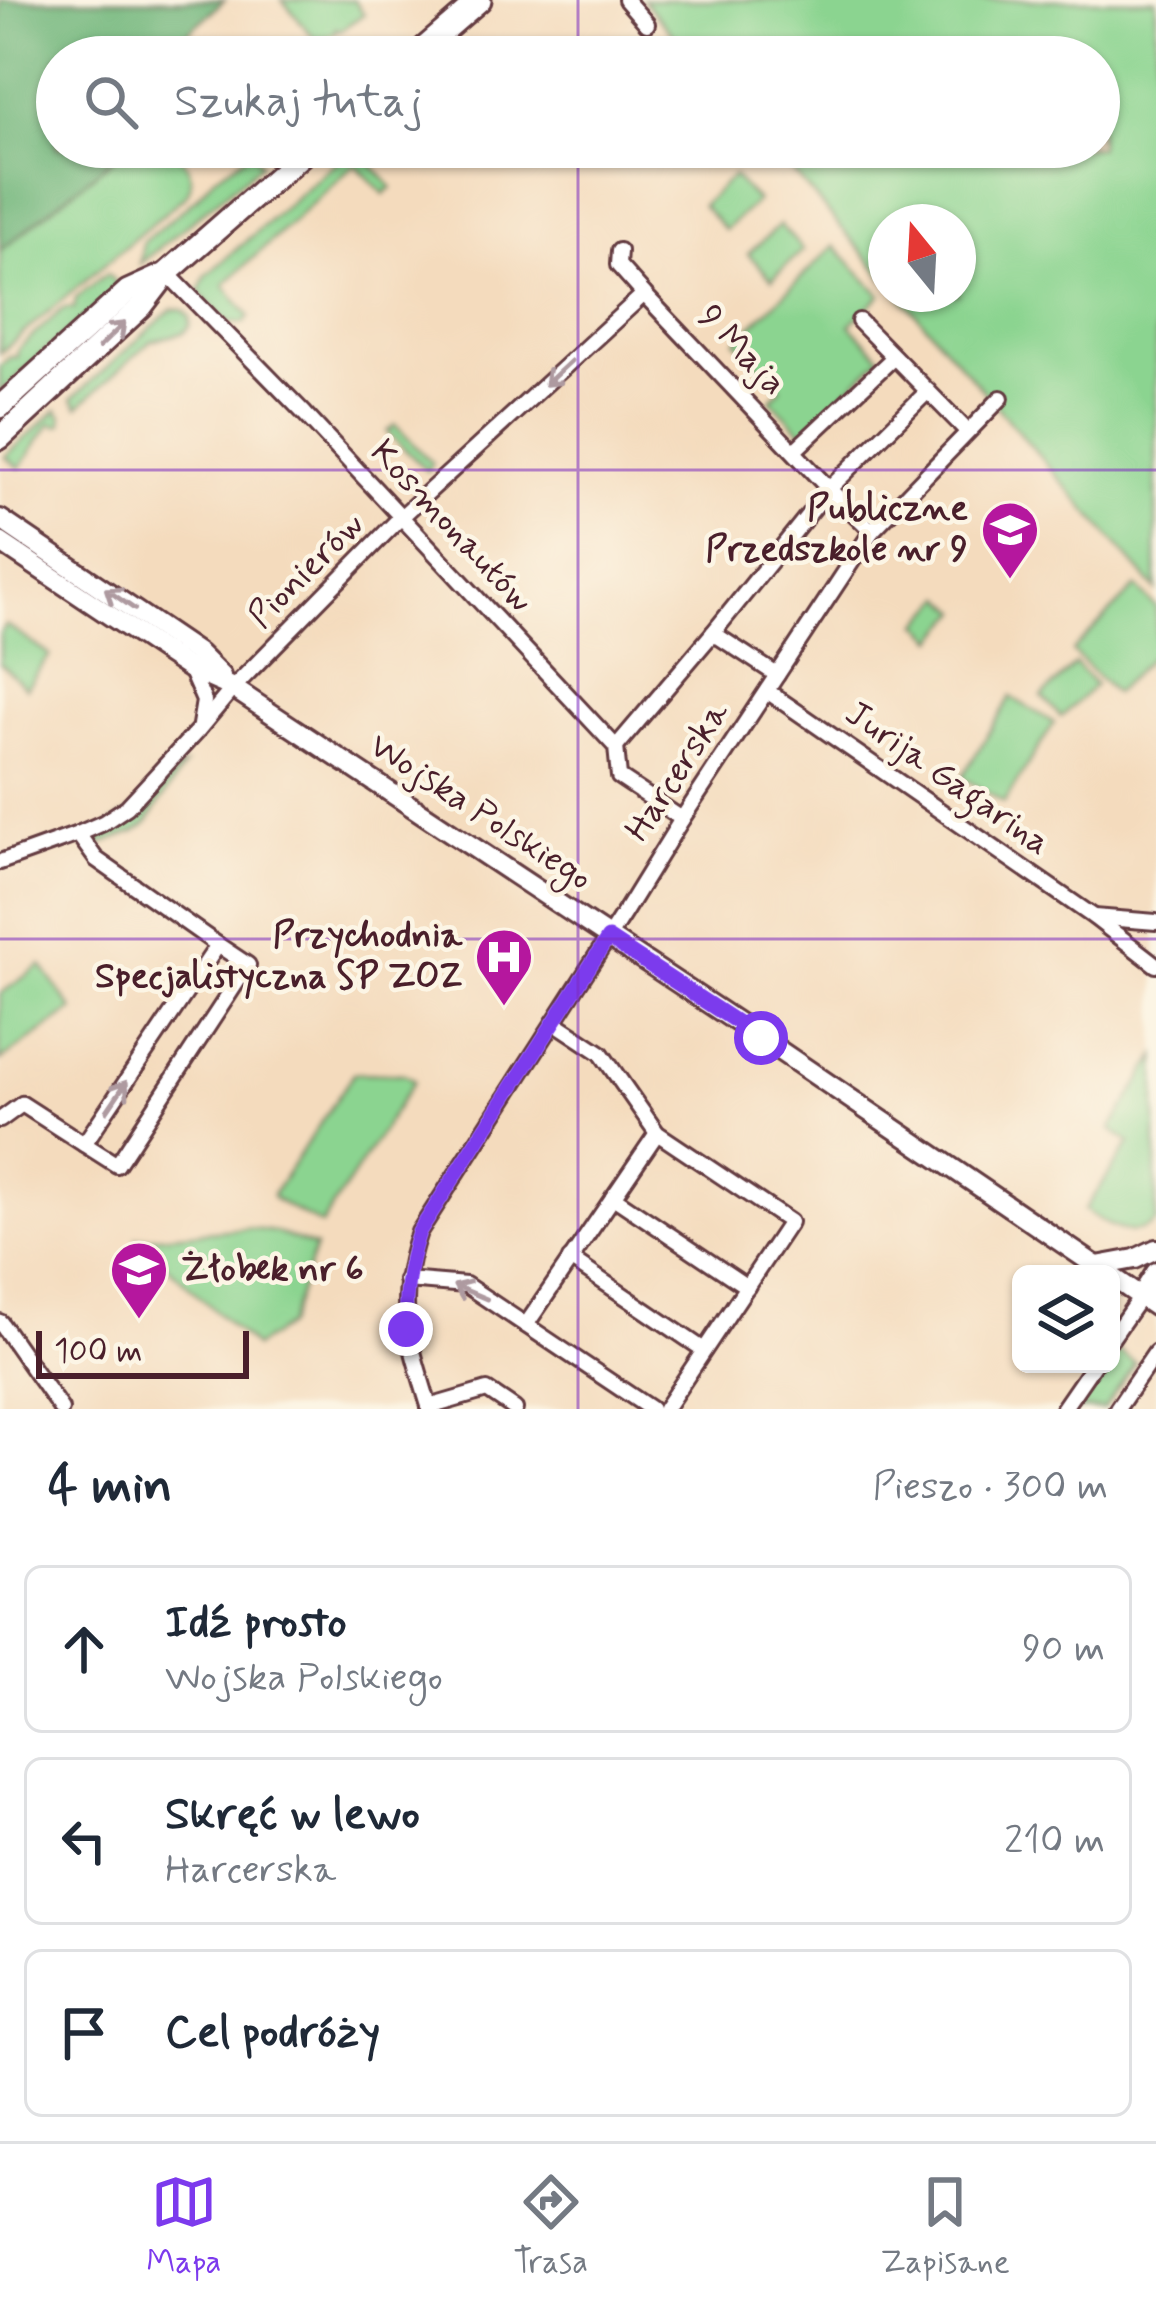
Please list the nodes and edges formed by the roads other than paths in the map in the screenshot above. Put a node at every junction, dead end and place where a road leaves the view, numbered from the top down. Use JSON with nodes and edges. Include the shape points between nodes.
{"nodes":[{"id":1,"x":480,"y":0,"type":"edge"},
{"id":2,"x":626,"y":0,"type":"edge"},
{"id":3,"x":647,"y":24,"type":"dead end"},
{"id":4,"x":439,"y":36,"type":"edge"},
{"id":5,"x":287,"y":168,"type":"edge"},
{"id":6,"x":619,"y":250,"type":"dead end"},
{"id":7,"x":167,"y":273,"type":"junction"},
{"id":8,"x":644,"y":294,"type":"junction"},
{"id":9,"x":860,"y":321,"type":"dead end"},
{"id":10,"x":894,"y":357,"type":"junction"},
{"id":11,"x":928,"y":392,"type":"junction"},
{"id":12,"x":1001,"y":398,"type":"dead end"},
{"id":13,"x":0,"y":407,"type":"edge"},
{"id":14,"x":967,"y":431,"type":"junction"},
{"id":15,"x":0,"y":438,"type":"edge"},
{"id":16,"x":794,"y":451,"type":"junction"},
{"id":17,"x":829,"y":489,"type":"junction"},
{"id":18,"x":400,"y":518,"type":"junction"},
{"id":19,"x":0,"y":519,"type":"edge"},
{"id":20,"x":872,"y":531,"type":"junction"},
{"id":21,"x":0,"y":542,"type":"edge"},
{"id":22,"x":713,"y":633,"type":"junction"},
{"id":23,"x":190,"y":669,"type":"junction"},
{"id":24,"x":777,"y":675,"type":"junction"},
{"id":25,"x":233,"y":688,"type":"junction"},
{"id":26,"x":767,"y":691,"type":"junction"},
{"id":27,"x":198,"y":730,"type":"junction"},
{"id":28,"x":616,"y":747,"type":"junction"},
{"id":29,"x":682,"y":818,"type":"junction"},
{"id":30,"x":78,"y":834,"type":"junction"},
{"id":31,"x":0,"y":862,"type":"edge"},
{"id":32,"x":1094,"y":917,"type":"junction"},
{"id":33,"x":1156,"y":922,"type":"edge"},
{"id":34,"x":608,"y":938,"type":"junction"},
{"id":35,"x":218,"y":944,"type":"junction"},
{"id":36,"x":1156,"y":965,"type":"edge"},
{"id":37,"x":554,"y":1022,"type":"junction"},
{"id":38,"x":0,"y":1120,"type":"edge"},
{"id":39,"x":657,"y":1133,"type":"junction"},
{"id":40,"x":84,"y":1144,"type":"junction"},
{"id":41,"x":613,"y":1197,"type":"junction"},
{"id":42,"x":1156,"y":1249,"type":"edge"},
{"id":43,"x":570,"y":1259,"type":"junction"},
{"id":44,"x":1095,"y":1265,"type":"edge"},
{"id":45,"x":1120,"y":1265,"type":"edge"},
{"id":46,"x":1156,"y":1272,"type":"edge"},
{"id":47,"x":406,"y":1280,"type":"junction"},
{"id":48,"x":1120,"y":1282,"type":"edge"},
{"id":49,"x":747,"y":1286,"type":"junction"},
{"id":50,"x":1148,"y":1301,"type":"edge"},
{"id":51,"x":0,"y":1322,"type":"edge"},
{"id":52,"x":526,"y":1324,"type":"junction"},
{"id":53,"x":1120,"y":1330,"type":"edge"},
{"id":54,"x":704,"y":1350,"type":"junction"},
{"id":55,"x":1156,"y":1352,"type":"edge"},
{"id":56,"x":1088,"y":1373,"type":"edge"},
{"id":57,"x":429,"y":1408,"type":"edge"},
{"id":58,"x":61,"y":1409,"type":"edge"},
{"id":59,"x":515,"y":1409,"type":"edge"},
{"id":60,"x":651,"y":1409,"type":"edge"},
{"id":61,"x":665,"y":1409,"type":"edge"},
{"id":62,"x":1063,"y":1409,"type":"edge"},
{"id":63,"x":1117,"y":1409,"type":"edge"}],
"edges":[{"from":1,"to":4,"type":"main road"},
{"from":2,"to":3,"type":"street"},
{"from":5,"to":7,"type":"main road"},
{"from":6,"to":8,"type":"street","name":"9 Maja","via":[[618,265]]},
{"from":7,"to":13,"type":"main road","via":[[128,291]]},
{"from":15,"to":7,"type":"main road","one_way":true},
{"from":7,"to":18,"type":"street","name":"Kosmonautów"},
{"from":8,"to":16,"type":"street","name":"9 Maja"},
{"from":8,"to":18,"type":"street","name":"Pionierów","one_way":true},
{"from":9,"to":10,"type":"street"},
{"from":10,"to":11,"type":"street"},
{"from":10,"to":16,"type":"street"},
{"from":11,"to":14,"type":"street"},
{"from":11,"to":17,"type":"street"},
{"from":12,"to":14,"type":"street","name":"Harcerska"},
{"from":14,"to":20,"type":"street","name":"Harcerska"},
{"from":16,"to":17,"type":"street","name":"9 Maja"},
{"from":17,"to":20,"type":"street","name":"9 Maja"},
{"from":17,"to":22,"type":"street"},
{"from":18,"to":25,"type":"street","name":"Pionierów"},
{"from":18,"to":28,"type":"street","name":"Kosmonautów"},
{"from":25,"to":19,"type":"street","name":"Wojska Polskiego","one_way":true,"via":[[199,654]]},
{"from":20,"to":24,"type":"street","name":"Harcerska"},
{"from":21,"to":23,"type":"street","name":"Wojska Polskiego"},
{"from":22,"to":24,"type":"street"},
{"from":22,"to":28,"type":"street"},
{"from":23,"to":25,"type":"street","name":"Wojska Polskiego"},
{"from":23,"to":27,"type":"street","via":[[204,700]]},
{"from":24,"to":26,"type":"street","name":"Harcerska"},
{"from":25,"to":27,"type":"street","name":"Pionierów"},
{"from":25,"to":34,"type":"street","name":"Wojska Polskiego"},
{"from":26,"to":29,"type":"street","name":"Harcerska"},
{"from":26,"to":32,"type":"street","name":"Jurija Gagarina"},
{"from":27,"to":30,"type":"street","name":"Pionierów","via":[[127,807]]},
{"from":28,"to":29,"type":"street","name":"Kosmonautów","via":[[620,778]]},
{"from":29,"to":34,"type":"street","name":"Harcerska"},
{"from":30,"to":31,"type":"street","name":"Pionierów"},
{"from":30,"to":35,"type":"street","via":[[96,859]]},
{"from":32,"to":33,"type":"street"},
{"from":32,"to":36,"type":"street","name":"Jurija Gagarina"},
{"from":34,"to":37,"type":"street","name":"Harcerska"},
{"from":34,"to":44,"type":"street","name":"Wojska Polskiego"},
{"from":40,"to":35,"type":"street","one_way":true},
{"from":35,"to":40,"type":"street","via":[[248,965],[117,1165]]},
{"from":37,"to":39,"type":"street","via":[[601,1053]]},
{"from":37,"to":47,"type":"street","name":"Harcerska","via":[[419,1232]]},
{"from":38,"to":40,"type":"street","via":[[22,1104]]},
{"from":39,"to":41,"type":"street"},
{"from":39,"to":49,"type":"street","via":[[790,1222]]},
{"from":41,"to":43,"type":"street"},
{"from":41,"to":49,"type":"street"},
{"from":42,"to":45,"type":"street"},
{"from":43,"to":52,"type":"street"},
{"from":43,"to":54,"type":"street"},
{"from":46,"to":50,"type":"street"},
{"from":52,"to":47,"type":"street","one_way":true,"via":[[466,1285]]},
{"from":47,"to":57,"type":"street","name":"Harcerska","via":[[406,1329]]},
{"from":48,"to":50,"type":"street","name":"Wojska Polskiego"},
{"from":49,"to":54,"type":"street"},
{"from":50,"to":53,"type":"street"},
{"from":51,"to":58,"type":"street"},
{"from":52,"to":60,"type":"street"},
{"from":54,"to":61,"type":"street"},
{"from":55,"to":63,"type":"street"},
{"from":56,"to":62,"type":"street"},
{"from":57,"to":59,"type":"street","via":[[487,1390]]}]}
